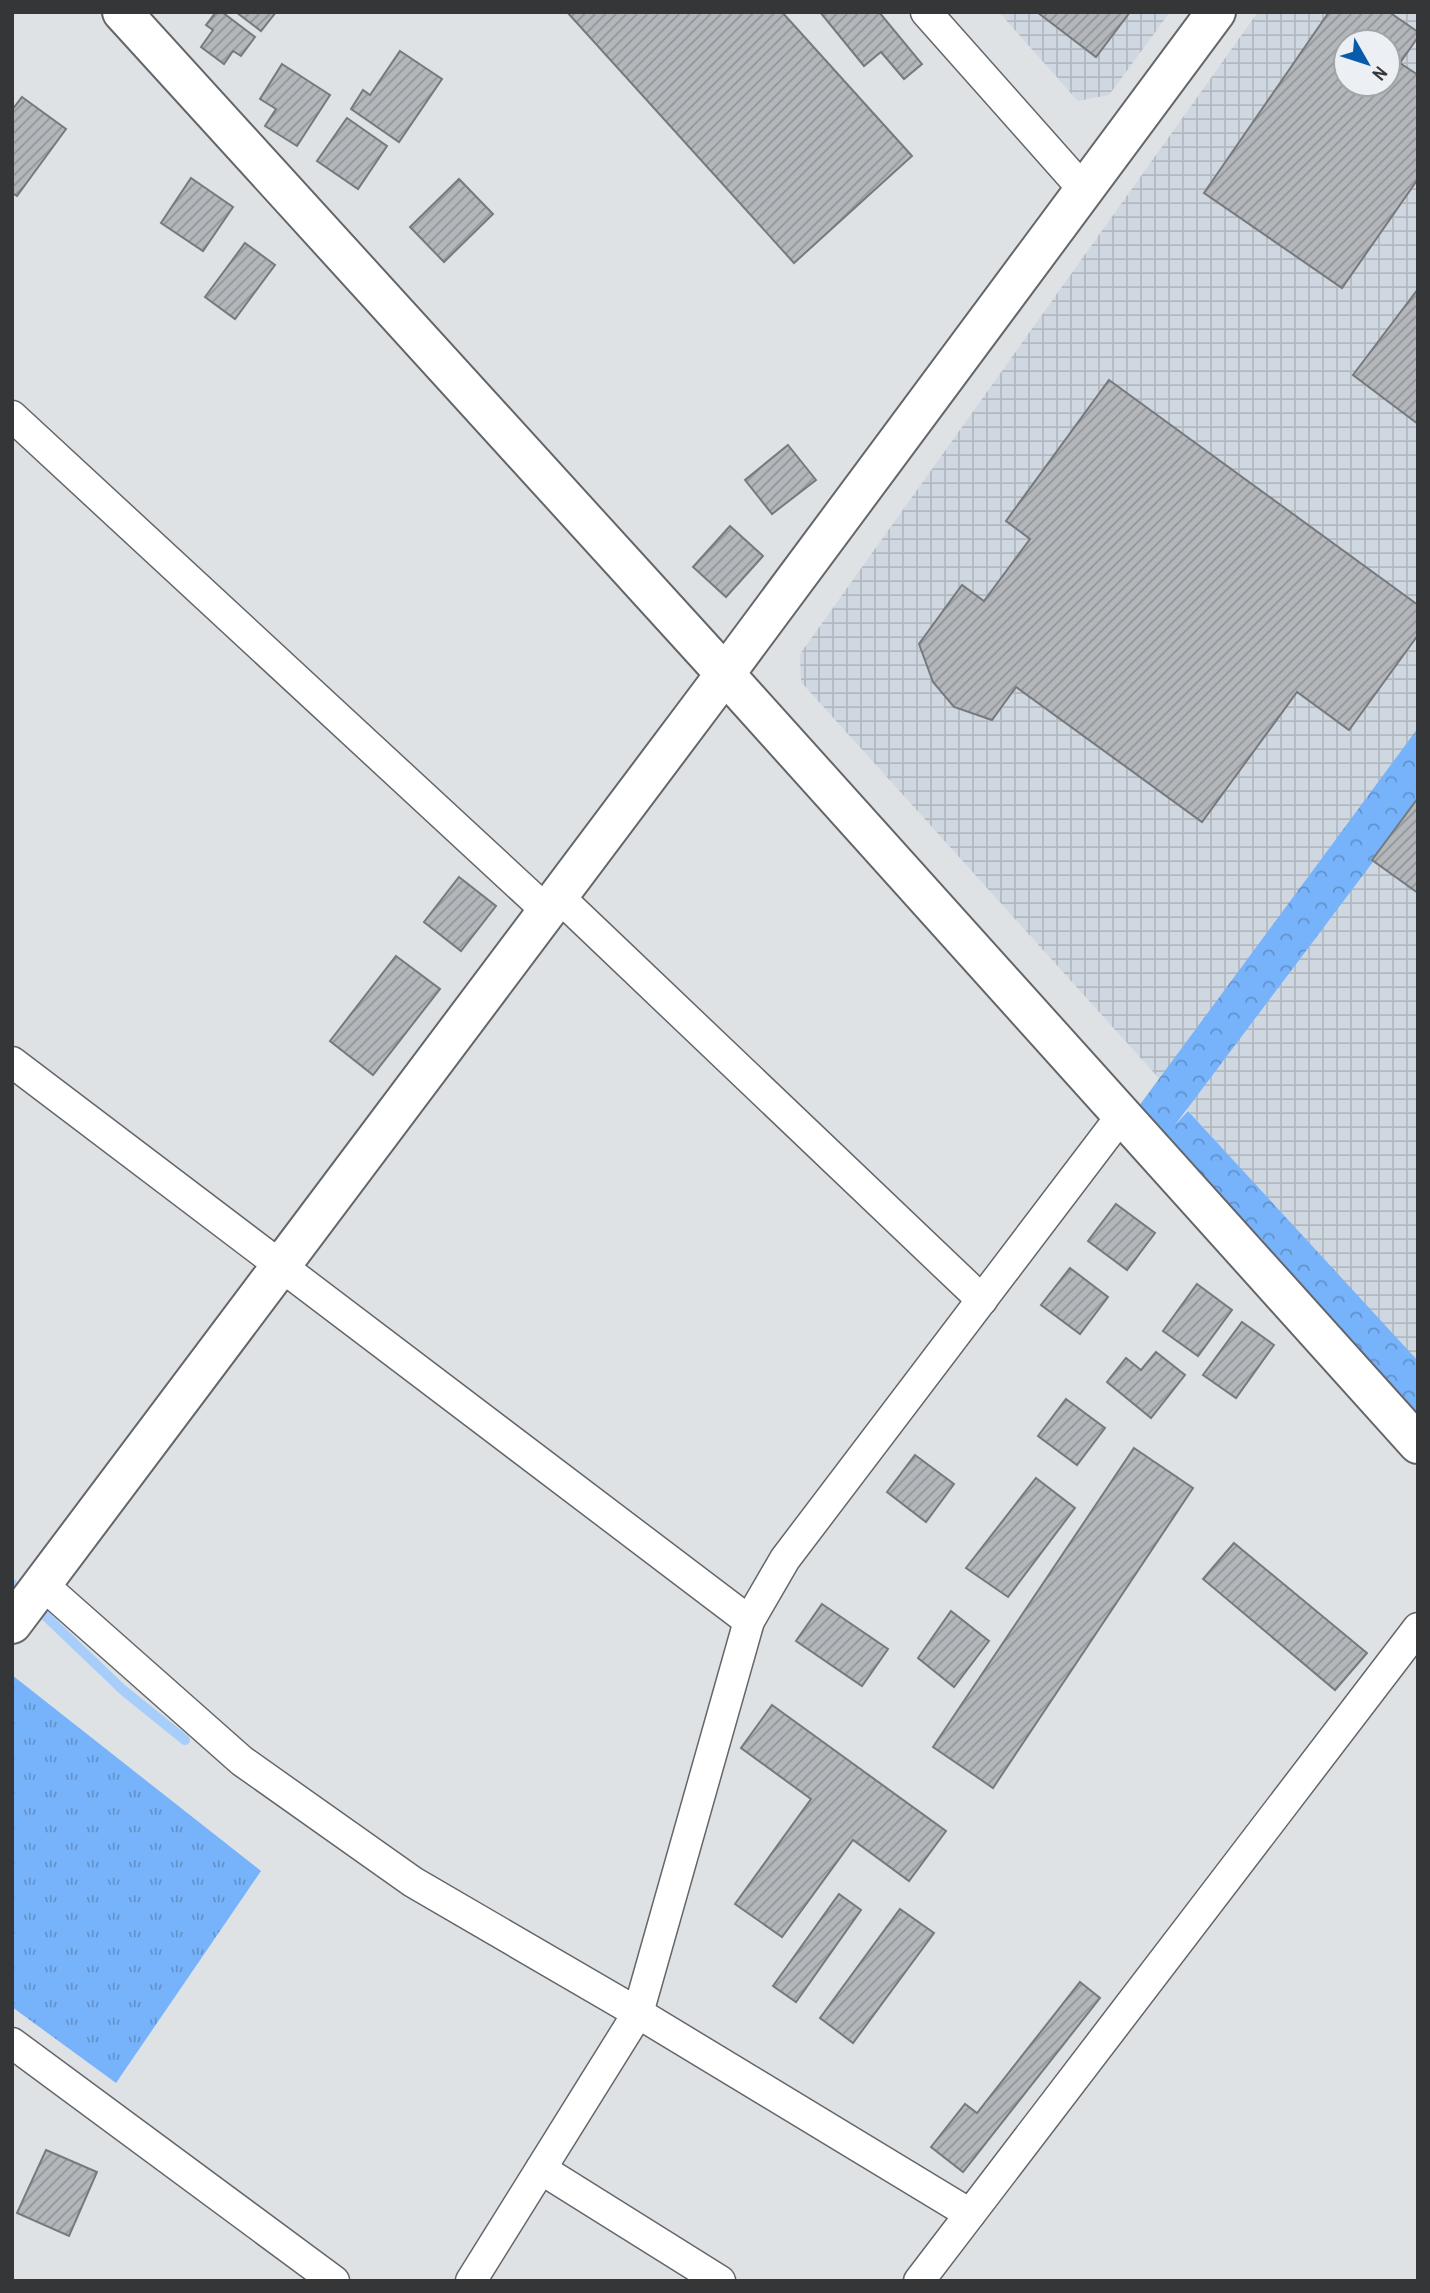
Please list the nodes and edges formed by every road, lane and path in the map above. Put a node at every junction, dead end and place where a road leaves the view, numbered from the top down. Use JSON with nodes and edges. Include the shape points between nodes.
{"nodes":[{"id":1,"x":122,"y":12,"type":"edge"},
{"id":2,"x":926,"y":12,"type":"edge"},
{"id":3,"x":1216,"y":12,"type":"edge"},
{"id":4,"x":1084,"y":190,"type":"junction"},
{"id":5,"x":12,"y":416,"type":"edge"},
{"id":6,"x":725,"y":674,"type":"junction"},
{"id":7,"x":552,"y":903,"type":"junction"},
{"id":8,"x":12,"y":1062,"type":"edge"},
{"id":9,"x":1122,"y":1115,"type":"junction"},
{"id":10,"x":282,"y":1264,"type":"junction"},
{"id":11,"x":982,"y":1300,"type":"junction"},
{"id":12,"x":1418,"y":1444,"type":"edge"},
{"id":13,"x":43,"y":1584,"type":"junction"},
{"id":14,"x":13,"y":1620,"type":"edge"},
{"id":15,"x":749,"y":1621,"type":"junction"},
{"id":16,"x":1418,"y":1628,"type":"edge"},
{"id":17,"x":638,"y":2013,"type":"junction"},
{"id":18,"x":12,"y":2043,"type":"edge"},
{"id":19,"x":541,"y":2169,"type":"junction"},
{"id":20,"x":970,"y":2214,"type":"junction"},
{"id":21,"x":334,"y":2281,"type":"edge"},
{"id":22,"x":471,"y":2281,"type":"edge"},
{"id":23,"x":720,"y":2281,"type":"edge"},
{"id":24,"x":919,"y":2281,"type":"edge"}],
"edges":[{"from":1,"to":6,"type":"street"},
{"from":2,"to":4,"type":"street"},
{"from":3,"to":4,"type":"street"},
{"from":4,"to":6,"type":"street"},
{"from":5,"to":7,"type":"street"},
{"from":6,"to":7,"type":"street"},
{"from":6,"to":9,"type":"street"},
{"from":7,"to":10,"type":"street"},
{"from":7,"to":11,"type":"street"},
{"from":8,"to":10,"type":"street"},
{"from":9,"to":11,"type":"street"},
{"from":9,"to":12,"type":"street"},
{"from":10,"to":13,"type":"street"},
{"from":10,"to":15,"type":"street"},
{"from":11,"to":15,"type":"street","via":[[785,1559]]},
{"from":13,"to":14,"type":"street"},
{"from":13,"to":17,"type":"street","via":[[242,1761],[413,1882]]},
{"from":15,"to":17,"type":"street"},
{"from":16,"to":20,"type":"street"},
{"from":17,"to":19,"type":"street"},
{"from":17,"to":20,"type":"street"},
{"from":18,"to":21,"type":"street"},
{"from":19,"to":22,"type":"street"},
{"from":19,"to":23,"type":"street"},
{"from":20,"to":24,"type":"street"}]}
